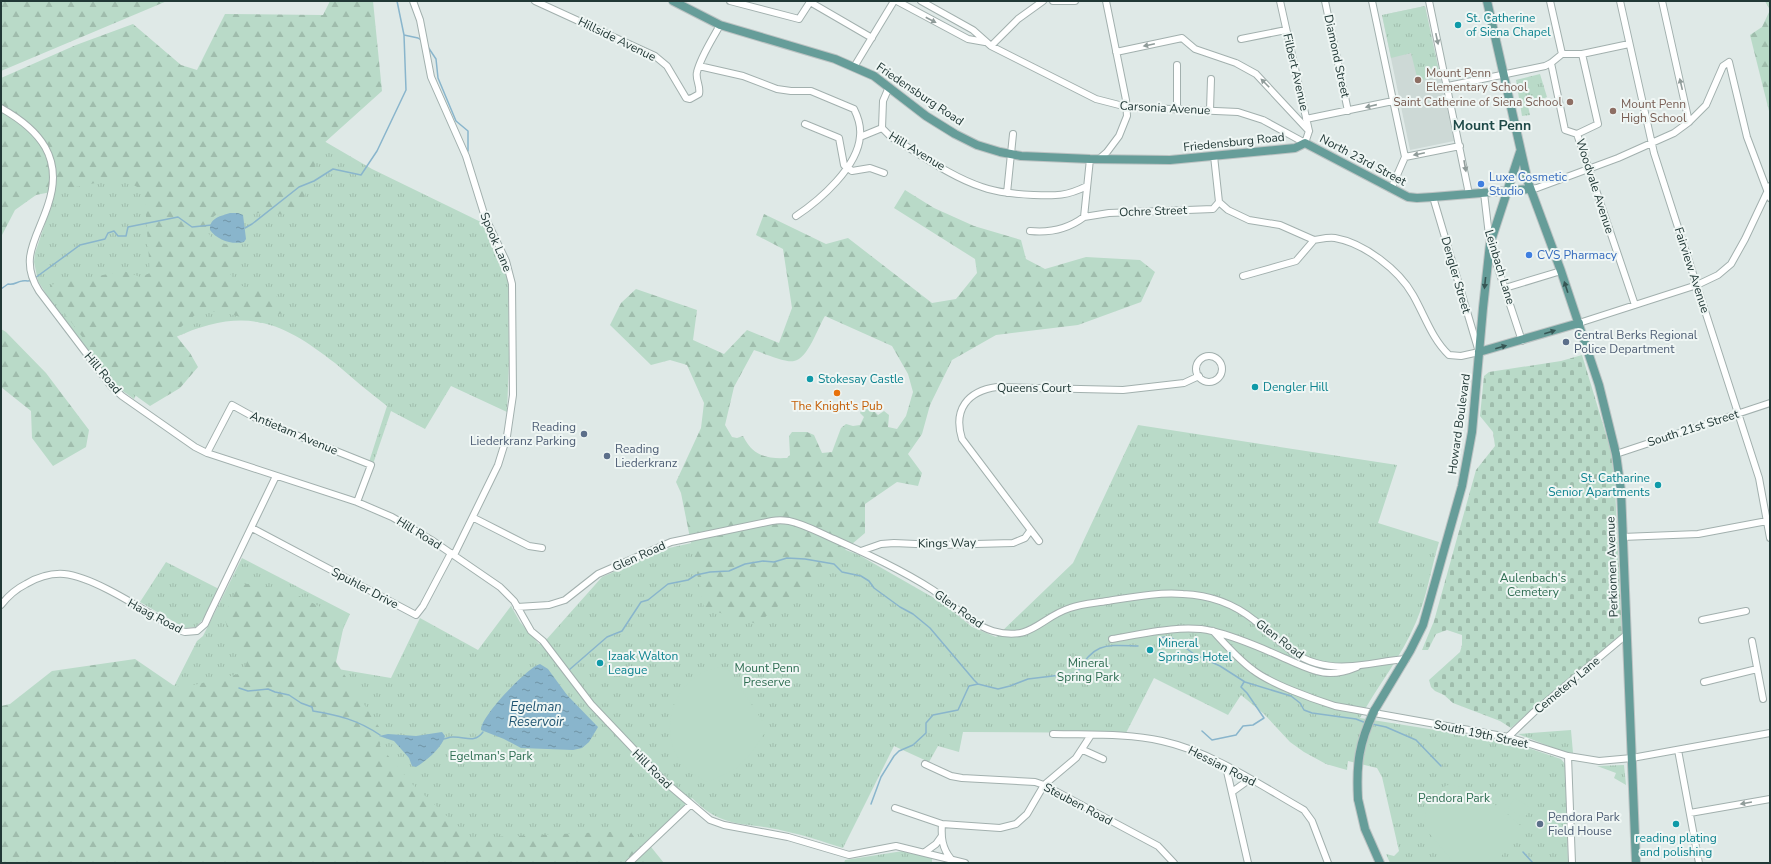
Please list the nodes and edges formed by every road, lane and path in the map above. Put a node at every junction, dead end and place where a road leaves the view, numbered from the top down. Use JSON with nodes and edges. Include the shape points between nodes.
{"nodes":[{"id":1,"x":412,"y":1,"type":"edge"},
{"id":2,"x":535,"y":1,"type":"edge"},
{"id":3,"x":672,"y":1,"type":"edge"},
{"id":4,"x":730,"y":1,"type":"edge"},
{"id":5,"x":894,"y":1,"type":"edge"},
{"id":6,"x":897,"y":1,"type":"edge"},
{"id":7,"x":921,"y":1,"type":"edge"},
{"id":8,"x":1043,"y":1,"type":"edge"},
{"id":9,"x":1053,"y":1,"type":"edge"},
{"id":10,"x":1075,"y":1,"type":"edge"},
{"id":11,"x":1106,"y":1,"type":"edge"},
{"id":12,"x":1280,"y":1,"type":"edge"},
{"id":13,"x":1325,"y":1,"type":"edge"},
{"id":14,"x":1372,"y":1,"type":"edge"},
{"id":15,"x":1429,"y":1,"type":"edge"},
{"id":16,"x":1487,"y":1,"type":"edge"},
{"id":17,"x":1550,"y":1,"type":"edge"},
{"id":18,"x":1620,"y":1,"type":"edge"},
{"id":19,"x":1662,"y":1,"type":"edge"},
{"id":20,"x":720,"y":25,"type":"junction"},
{"id":21,"x":1286,"y":30,"type":"junction"},
{"id":22,"x":872,"y":38,"type":"junction"},
{"id":23,"x":1241,"y":39,"type":"dead end"},
{"id":24,"x":985,"y":42,"type":"junction"},
{"id":25,"x":1629,"y":44,"type":"junction"},
{"id":26,"x":991,"y":46,"type":"junction"},
{"id":27,"x":1116,"y":52,"type":"junction"},
{"id":28,"x":1562,"y":54,"type":"junction"},
{"id":29,"x":1582,"y":54,"type":"junction"},
{"id":30,"x":1552,"y":63,"type":"junction"},
{"id":31,"x":1177,"y":65,"type":"dead end"},
{"id":32,"x":699,"y":66,"type":"junction"},
{"id":33,"x":854,"y":67,"type":"junction"},
{"id":34,"x":1502,"y":75,"type":"junction"},
{"id":35,"x":1211,"y":79,"type":"dead end"},
{"id":36,"x":1448,"y":86,"type":"junction"},
{"id":37,"x":889,"y":87,"type":"junction"},
{"id":38,"x":1393,"y":101,"type":"junction"},
{"id":39,"x":1127,"y":107,"type":"junction"},
{"id":40,"x":1,"y":108,"type":"edge"},
{"id":41,"x":1177,"y":110,"type":"junction"},
{"id":42,"x":1210,"y":110,"type":"junction"},
{"id":43,"x":1348,"y":111,"type":"junction"},
{"id":44,"x":1306,"y":119,"type":"junction"},
{"id":45,"x":1689,"y":122,"type":"junction"},
{"id":46,"x":805,"y":124,"type":"dead end"},
{"id":47,"x":882,"y":128,"type":"junction"},
{"id":48,"x":1309,"y":131,"type":"junction"},
{"id":49,"x":1013,"y":134,"type":"dead end"},
{"id":50,"x":1577,"y":134,"type":"junction"},
{"id":51,"x":860,"y":137,"type":"junction"},
{"id":52,"x":1305,"y":143,"type":"junction"},
{"id":53,"x":1651,"y":144,"type":"junction"},
{"id":54,"x":1460,"y":146,"type":"junction"},
{"id":55,"x":1520,"y":152,"type":"junction"},
{"id":56,"x":1012,"y":154,"type":"junction"},
{"id":57,"x":1214,"y":156,"type":"junction"},
{"id":58,"x":1405,"y":157,"type":"junction"},
{"id":59,"x":1095,"y":159,"type":"junction"},
{"id":60,"x":848,"y":168,"type":"junction"},
{"id":61,"x":1589,"y":169,"type":"junction"},
{"id":62,"x":884,"y":173,"type":"dead end"},
{"id":63,"x":1087,"y":186,"type":"junction"},
{"id":64,"x":1768,"y":188,"type":"edge"},
{"id":65,"x":1391,"y":189,"type":"junction"},
{"id":66,"x":1530,"y":189,"type":"junction"},
{"id":67,"x":1508,"y":191,"type":"junction"},
{"id":68,"x":1007,"y":193,"type":"junction"},
{"id":69,"x":1484,"y":193,"type":"junction"},
{"id":70,"x":1469,"y":194,"type":"junction"},
{"id":71,"x":1434,"y":197,"type":"junction"},
{"id":72,"x":1770,"y":198,"type":"edge"},
{"id":73,"x":1219,"y":202,"type":"junction"},
{"id":74,"x":796,"y":216,"type":"dead end"},
{"id":75,"x":1084,"y":217,"type":"junction"},
{"id":76,"x":1030,"y":231,"type":"dead end"},
{"id":77,"x":1314,"y":240,"type":"junction"},
{"id":78,"x":1490,"y":244,"type":"junction"},
{"id":79,"x":1561,"y":271,"type":"junction"},
{"id":80,"x":1243,"y":276,"type":"dead end"},
{"id":81,"x":1697,"y":285,"type":"junction"},
{"id":82,"x":1505,"y":288,"type":"junction"},
{"id":83,"x":1635,"y":305,"type":"junction"},
{"id":84,"x":1579,"y":323,"type":"junction"},
{"id":85,"x":1522,"y":341,"type":"junction"},
{"id":86,"x":1479,"y":352,"type":"junction"},
{"id":87,"x":1199,"y":376,"type":"junction"},
{"id":88,"x":1770,"y":403,"type":"edge"},
{"id":89,"x":1738,"y":413,"type":"junction"},
{"id":90,"x":207,"y":454,"type":"junction"},
{"id":91,"x":1616,"y":454,"type":"junction"},
{"id":92,"x":276,"y":476,"type":"junction"},
{"id":93,"x":357,"y":502,"type":"junction"},
{"id":94,"x":474,"y":518,"type":"junction"},
{"id":95,"x":1767,"y":521,"type":"junction"},
{"id":96,"x":252,"y":528,"type":"junction"},
{"id":97,"x":1030,"y":531,"type":"junction"},
{"id":98,"x":1622,"y":538,"type":"junction"},
{"id":99,"x":1770,"y":538,"type":"edge"},
{"id":100,"x":1039,"y":541,"type":"dead end"},
{"id":101,"x":542,"y":548,"type":"dead end"},
{"id":102,"x":861,"y":551,"type":"junction"},
{"id":103,"x":452,"y":554,"type":"junction"},
{"id":104,"x":1,"y":605,"type":"edge"},
{"id":105,"x":518,"y":607,"type":"junction"},
{"id":106,"x":1746,"y":611,"type":"dead end"},
{"id":107,"x":1702,"y":620,"type":"dead end"},
{"id":108,"x":1213,"y":631,"type":"junction"},
{"id":109,"x":1626,"y":635,"type":"junction"},
{"id":110,"x":1112,"y":639,"type":"dead end"},
{"id":111,"x":1752,"y":641,"type":"dead end"},
{"id":112,"x":1406,"y":658,"type":"junction"},
{"id":113,"x":1362,"y":665,"type":"junction"},
{"id":114,"x":1757,"y":669,"type":"junction"},
{"id":115,"x":1704,"y":682,"type":"dead end"},
{"id":116,"x":1763,"y":699,"type":"dead end"},
{"id":117,"x":1770,"y":733,"type":"edge"},
{"id":118,"x":1053,"y":734,"type":"dead end"},
{"id":119,"x":1091,"y":735,"type":"junction"},
{"id":120,"x":1508,"y":737,"type":"junction"},
{"id":121,"x":1083,"y":750,"type":"junction"},
{"id":122,"x":1678,"y":750,"type":"junction"},
{"id":123,"x":1568,"y":756,"type":"junction"},
{"id":124,"x":1632,"y":758,"type":"junction"},
{"id":125,"x":1103,"y":759,"type":"dead end"},
{"id":126,"x":925,"y":764,"type":"dead end"},
{"id":127,"x":1226,"y":767,"type":"junction"},
{"id":128,"x":1250,"y":779,"type":"junction"},
{"id":129,"x":1044,"y":784,"type":"junction"},
{"id":130,"x":1232,"y":792,"type":"junction"},
{"id":131,"x":1770,"y":799,"type":"edge"},
{"id":132,"x":690,"y":805,"type":"junction"},
{"id":133,"x":895,"y":808,"type":"dead end"},
{"id":134,"x":1690,"y":813,"type":"junction"},
{"id":135,"x":942,"y":824,"type":"junction"},
{"id":136,"x":941,"y":837,"type":"junction"},
{"id":137,"x":926,"y":852,"type":"junction"},
{"id":138,"x":951,"y":859,"type":"junction"},
{"id":139,"x":630,"y":863,"type":"edge"},
{"id":140,"x":964,"y":863,"type":"edge"},
{"id":141,"x":1174,"y":863,"type":"edge"},
{"id":142,"x":1248,"y":863,"type":"edge"},
{"id":143,"x":1328,"y":863,"type":"edge"},
{"id":144,"x":1380,"y":863,"type":"edge"},
{"id":145,"x":1572,"y":863,"type":"edge"},
{"id":146,"x":1636,"y":863,"type":"edge"},
{"id":147,"x":1699,"y":863,"type":"edge"}],
"edges":[{"from":1,"to":94,"type":"street","name":"Spook Lane","via":[[420,20],[431,77],[466,156],[485,217],[506,260],[512,284],[513,395],[507,436],[498,465]]},
{"from":2,"to":32,"type":"street","name":"Hillside Avenue","via":[[655,56],[667,66],[686,98],[690,99],[699,94],[696,74]]},
{"from":3,"to":20,"type":"main road","name":"Friedensburg Road"},
{"from":4,"to":22,"type":"street","via":[[799,19],[810,2]]},
{"from":5,"to":22,"type":"street"},
{"from":6,"to":24,"type":"street","name":"Carsonia Avenue","one_way":true,"via":[[968,39]]},
{"from":7,"to":24,"type":"street","name":"Carsonia Avenue","via":[[973,30]]},
{"from":8,"to":26,"type":"street"},
{"from":9,"to":10,"type":"street"},
{"from":11,"to":27,"type":"street"},
{"from":12,"to":21,"type":"street","name":"Filbert Avenue"},
{"from":13,"to":43,"type":"street","name":"Diamond Street"},
{"from":14,"to":38,"type":"street"},
{"from":15,"to":36,"type":"street","one_way":true},
{"from":16,"to":34,"type":"main road","name":"Perkiomen Avenue"},
{"from":17,"to":28,"type":"street"},
{"from":18,"to":25,"type":"street","name":"Fairview Avenue"},
{"from":45,"to":19,"type":"street","one_way":true},
{"from":20,"to":32,"type":"street"},
{"from":20,"to":33,"type":"main road","name":"Friedensburg Road"},
{"from":21,"to":23,"type":"street"},
{"from":21,"to":44,"type":"street","name":"Filbert Avenue"},
{"from":22,"to":33,"type":"street"},
{"from":24,"to":26,"type":"street","name":"Carsonia Avenue"},
{"from":25,"to":29,"type":"street"},
{"from":25,"to":53,"type":"street","name":"Fairview Avenue"},
{"from":26,"to":39,"type":"street","name":"Carsonia Avenue","via":[[1079,92]]},
{"from":27,"to":39,"type":"street"},
{"from":48,"to":27,"type":"street","one_way":true,"via":[[1256,74],[1236,62],[1195,49],[1182,38]]},
{"from":28,"to":29,"type":"street"},
{"from":28,"to":30,"type":"street"},
{"from":29,"to":50,"type":"street","name":"Woodvale Avenue","via":[[1598,124]]},
{"from":30,"to":34,"type":"street"},
{"from":30,"to":50,"type":"street","via":[[1565,130]]},
{"from":31,"to":41,"type":"street"},
{"from":32,"to":51,"type":"street","via":[[743,76],[783,90],[811,91],[850,106],[857,116]]},
{"from":33,"to":37,"type":"main road","name":"Friedensburg Road","via":[[874,76]]},
{"from":34,"to":36,"type":"street"},
{"from":34,"to":55,"type":"main road","name":"Perkiomen Avenue"},
{"from":35,"to":42,"type":"street"},
{"from":36,"to":54,"type":"street"},
{"from":37,"to":47,"type":"street","via":[[883,101]]},
{"from":37,"to":56,"type":"main road","name":"Friedensburg Road","via":[[926,116],[960,136],[986,148]]},
{"from":38,"to":43,"type":"street","one_way":true},
{"from":38,"to":58,"type":"street"},
{"from":39,"to":41,"type":"street","name":"Carsonia Avenue"},
{"from":39,"to":59,"type":"street","via":[[1127,116],[1119,136],[1108,152]]},
{"from":40,"to":90,"type":"street","name":"Hill Road","via":[[15,116],[39,137],[47,148],[52,163],[51,194],[30,252],[30,266],[36,286],[111,386],[195,448]]},
{"from":41,"to":42,"type":"street","name":"Carsonia Avenue"},
{"from":42,"to":52,"type":"street","name":"Carsonia Avenue","via":[[1238,112],[1256,117]]},
{"from":43,"to":44,"type":"street"},
{"from":44,"to":48,"type":"street","name":"Filbert Avenue"},
{"from":45,"to":53,"type":"street","via":[[1674,133]]},
{"from":45,"to":64,"type":"street","via":[[1706,105],[1723,66],[1730,62],[1747,137]]},
{"from":46,"to":60,"type":"street","via":[[839,138],[844,165]]},
{"from":47,"to":51,"type":"street","name":"Hill Avenue"},
{"from":47,"to":68,"type":"street","name":"Hill Avenue","via":[[891,137],[966,180],[984,188]]},
{"from":48,"to":52,"type":"street"},
{"from":49,"to":56,"type":"street"},
{"from":50,"to":61,"type":"street","name":"Woodvale Avenue"},
{"from":51,"to":60,"type":"street"},
{"from":52,"to":57,"type":"main road","name":"Friedensburg Road","via":[[1295,148]]},
{"from":52,"to":65,"type":"main road","name":"North 23rd Street"},
{"from":53,"to":61,"type":"street"},
{"from":53,"to":81,"type":"street","name":"Fairview Avenue"},
{"from":54,"to":58,"type":"street","one_way":true},
{"from":54,"to":70,"type":"street","one_way":true},
{"from":55,"to":66,"type":"main road","name":"Perkiomen Avenue"},
{"from":55,"to":67,"type":"main road","name":"Howard Boulevard"},
{"from":56,"to":59,"type":"main road","name":"Friedensburg Road"},
{"from":56,"to":68,"type":"street"},
{"from":57,"to":59,"type":"main road","name":"Friedensburg Road","via":[[1170,160]]},
{"from":57,"to":73,"type":"street"},
{"from":58,"to":65,"type":"street"},
{"from":59,"to":63,"type":"street"},
{"from":60,"to":62,"type":"street","via":[[852,171],[875,168]]},
{"from":60,"to":74,"type":"street","via":[[818,199]]},
{"from":61,"to":66,"type":"street"},
{"from":61,"to":83,"type":"street","name":"Woodvale Avenue"},
{"from":63,"to":68,"type":"street","name":"Hill Avenue","via":[[1065,196]]},
{"from":63,"to":75,"type":"street"},
{"from":64,"to":72,"type":"street"},
{"from":64,"to":81,"type":"street","via":[[1746,239],[1731,264],[1718,275]]},
{"from":65,"to":71,"type":"main road","name":"North 23rd Street","via":[[1408,197]]},
{"from":66,"to":67,"type":"main road","name":"North 23rd Street"},
{"from":66,"to":79,"type":"main road","name":"Perkiomen Avenue"},
{"from":67,"to":69,"type":"main road","name":"North 23rd Street"},
{"from":67,"to":78,"type":"main road","name":"Howard Boulevard"},
{"from":69,"to":70,"type":"main road","name":"North 23rd Street"},
{"from":69,"to":78,"type":"street","name":"Leinbach Lane"},
{"from":70,"to":71,"type":"main road","name":"North 23rd Street"},
{"from":71,"to":86,"type":"street","name":"Dengler Street"},
{"from":73,"to":75,"type":"street","name":"Ochre Street","via":[[1213,209],[1109,213]]},
{"from":73,"to":77,"type":"street","via":[[1228,210],[1250,220],[1284,227]]},
{"from":75,"to":76,"type":"street","name":"Ochre Street","via":[[1063,228]]},
{"from":77,"to":80,"type":"street","via":[[1296,261]]},
{"from":77,"to":86,"type":"street","via":[[1336,238],[1377,257],[1394,270],[1406,284],[1435,337],[1449,355],[1461,356]]},
{"from":78,"to":82,"type":"street","name":"Leinbach Lane"},
{"from":78,"to":86,"type":"main road","name":"Howard Boulevard","one_way":true},
{"from":79,"to":82,"type":"street"},
{"from":84,"to":79,"type":"main road","name":"Perkiomen Avenue","one_way":true},
{"from":81,"to":83,"type":"street"},
{"from":81,"to":89,"type":"street","name":"Fairview Avenue"},
{"from":82,"to":85,"type":"street","name":"Leinbach Lane"},
{"from":83,"to":84,"type":"street"},
{"from":85,"to":84,"type":"main road","one_way":true},
{"from":84,"to":91,"type":"main road","name":"Perkiomen Avenue","via":[[1599,385]]},
{"from":86,"to":85,"type":"main road","one_way":true},
{"from":86,"to":112,"type":"main road","name":"Howard Boulevard","via":[[1470,448],[1462,486],[1423,625]]},
{"from":87,"to":87,"type":"street","name":"Queens Court","via":[[1196,369],[1202,358],[1214,357],[1220,363],[1221,371],[1217,378],[1210,382]]},
{"from":87,"to":97,"type":"street","name":"Queens Court","via":[[1184,383],[1139,389],[997,387],[970,396],[959,419],[962,439]]},
{"from":88,"to":89,"type":"street","name":"South 21st Street"},
{"from":89,"to":91,"type":"street","name":"South 21st Street"},
{"from":89,"to":95,"type":"street","name":"Fairview Avenue","via":[[1759,478]]},
{"from":90,"to":92,"type":"street","name":"Hill Road"},
{"from":90,"to":93,"type":"street","name":"Antietam Avenue","via":[[232,405],[261,421],[371,466]]},
{"from":91,"to":98,"type":"main road","name":"Perkiomen Avenue"},
{"from":92,"to":93,"type":"street","name":"Hill Road"},
{"from":92,"to":96,"type":"street","name":"Haag Road"},
{"from":93,"to":103,"type":"street","name":"Hill Road","via":[[404,523]]},
{"from":94,"to":101,"type":"street","via":[[529,546]]},
{"from":94,"to":103,"type":"street","name":"Spook Lane"},
{"from":95,"to":98,"type":"street","via":[[1698,534]]},
{"from":95,"to":99,"type":"street","name":"Fairview Avenue"},
{"from":96,"to":103,"type":"street","name":"Spuhler Drive","via":[[416,615]]},
{"from":96,"to":104,"type":"street","name":"Haag Road","via":[[208,618],[197,631],[178,630],[94,583],[64,574],[49,574],[35,579],[11,594]]},
{"from":97,"to":100,"type":"street","name":"Queens Court"},
{"from":97,"to":102,"type":"street","name":"Kings Way","via":[[1025,538],[1013,542],[938,545],[894,543],[881,544]]},
{"from":98,"to":109,"type":"main road","name":"Perkiomen Avenue"},
{"from":102,"to":105,"type":"street","name":"Glen Road","via":[[795,522],[772,521],[671,542],[598,574],[565,600],[549,605]]},
{"from":102,"to":113,"type":"street","name":"Glen Road","via":[[933,590],[975,623],[999,632],[1025,632],[1072,607],[1152,594],[1183,594],[1208,597],[1239,609],[1303,658],[1335,667]]},
{"from":103,"to":105,"type":"street","name":"Hill Road","via":[[500,587]]},
{"from":105,"to":132,"type":"street","name":"Hill Road","via":[[531,631],[543,641],[591,704],[633,751]]},
{"from":106,"to":107,"type":"street"},
{"from":108,"to":110,"type":"street","via":[[1168,631]]},
{"from":108,"to":113,"type":"street","via":[[1315,672],[1334,674]]},
{"from":108,"to":120,"type":"street","name":"South 19th Street","via":[[1254,671],[1316,700],[1336,706]]},
{"from":109,"to":120,"type":"street","name":"Cemetery Lane"},
{"from":109,"to":124,"type":"main road","name":"Perkiomen Avenue"},
{"from":111,"to":114,"type":"street"},
{"from":112,"to":113,"type":"street","name":"Glen Road"},
{"from":112,"to":144,"type":"main road","name":"Howard Boulevard","bridge":true,"via":[[1366,726],[1358,756],[1358,799],[1365,829]]},
{"from":114,"to":115,"type":"street"},
{"from":114,"to":116,"type":"street"},
{"from":117,"to":122,"type":"street","name":"South 19th Street"},
{"from":118,"to":119,"type":"street","name":"Hessian Road"},
{"from":119,"to":121,"type":"street"},
{"from":119,"to":127,"type":"street","name":"Hessian Road","via":[[1160,740],[1192,750]]},
{"from":120,"to":123,"type":"street","name":"South 19th Street"},
{"from":121,"to":125,"type":"street"},
{"from":121,"to":129,"type":"street"},
{"from":122,"to":124,"type":"street","name":"South 19th Street"},
{"from":122,"to":134,"type":"street"},
{"from":123,"to":124,"type":"street","name":"South 19th Street","via":[[1599,762]]},
{"from":123,"to":145,"type":"street"},
{"from":124,"to":146,"type":"main road","name":"Perkiomen Avenue"},
{"from":126,"to":129,"type":"street","name":"Steuben Road","via":[[951,776]]},
{"from":127,"to":128,"type":"street","name":"Hessian Road"},
{"from":127,"to":130,"type":"street"},
{"from":128,"to":130,"type":"street"},
{"from":128,"to":143,"type":"street","name":"Hessian Road","via":[[1304,810],[1312,821]]},
{"from":129,"to":135,"type":"street","via":[[1027,814],[1016,824],[1000,828]]},
{"from":129,"to":141,"type":"street","name":"Steuben Road","via":[[1158,846]]},
{"from":130,"to":142,"type":"street"},
{"from":131,"to":134,"type":"street","one_way":true},
{"from":132,"to":137,"type":"street","name":"Hill Road","via":[[719,824],[788,836],[849,855],[896,846]]},
{"from":132,"to":139,"type":"street"},
{"from":133,"to":135,"type":"street"},
{"from":134,"to":147,"type":"street"},
{"from":135,"to":136,"type":"street"},
{"from":136,"to":137,"type":"street"},
{"from":136,"to":138,"type":"street","via":[[946,853]]},
{"from":137,"to":138,"type":"street","name":"Hill Road"},
{"from":138,"to":140,"type":"street","name":"Hill Road"}]}
